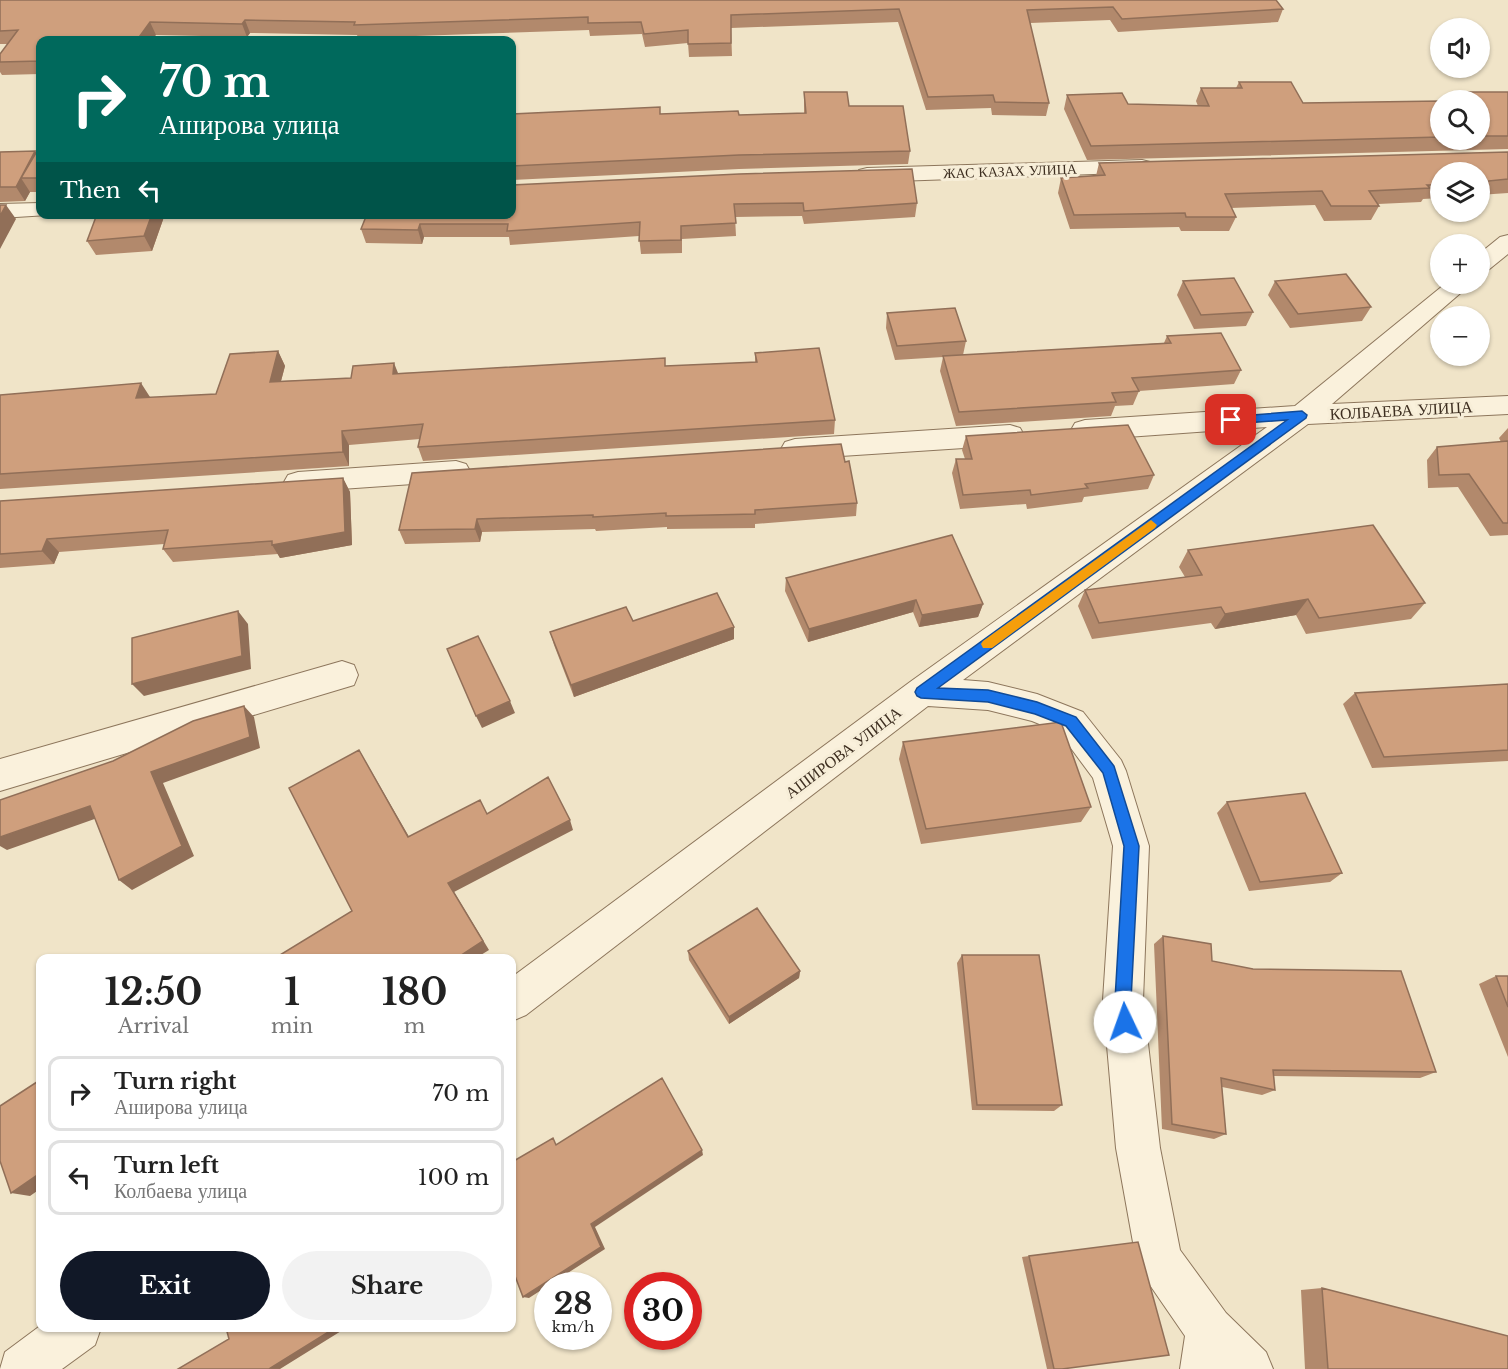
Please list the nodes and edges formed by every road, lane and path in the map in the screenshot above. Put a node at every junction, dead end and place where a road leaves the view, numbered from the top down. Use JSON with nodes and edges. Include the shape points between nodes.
{"nodes":[{"id":1,"x":1165,"y":167,"type":"edge"},
{"id":2,"x":845,"y":175,"type":"edge"},
{"id":3,"x":36,"y":210,"type":"edge"},
{"id":4,"x":0,"y":212,"type":"edge"},
{"id":5,"x":1508,"y":242,"type":"edge"},
{"id":6,"x":1490,"y":257,"type":"edge"},
{"id":7,"x":1447,"y":294,"type":"edge"},
{"id":8,"x":1508,"y":405,"type":"edge"},
{"id":9,"x":1302,"y":415,"type":"junction"},
{"id":10,"x":764,"y":451,"type":"edge"},
{"id":11,"x":478,"y":470,"type":"edge"},
{"id":12,"x":275,"y":483,"type":"edge"},
{"id":13,"x":342,"y":675,"type":"dead end"},
{"id":14,"x":921,"y":692,"type":"junction"},
{"id":15,"x":0,"y":775,"type":"edge"},
{"id":16,"x":516,"y":998,"type":"edge"},
{"id":17,"x":73,"y":1332,"type":"edge"},
{"id":18,"x":1206,"y":1350,"type":"edge"},
{"id":19,"x":22,"y":1369,"type":"edge"},
{"id":20,"x":1248,"y":1369,"type":"edge"}],
"edges":[{"from":1,"to":2,"type":"street","name":"ЖАС КАЗАХ УЛИЦА"},
{"from":3,"to":4,"type":"street"},
{"from":5,"to":6,"type":"street"},
{"from":7,"to":9,"type":"street","name":"АШИРОВА УЛИЦА"},
{"from":8,"to":9,"type":"street","name":"КОЛБАЕВА УЛИЦА"},
{"from":9,"to":10,"type":"street","name":"КОЛБАЕВА УЛИЦА"},
{"from":9,"to":14,"type":"street","name":"АШИРОВА УЛИЦА"},
{"from":11,"to":12,"type":"street"},
{"from":13,"to":15,"type":"street"},
{"from":14,"to":16,"type":"street","name":"АШИРОВА УЛИЦА"},
{"from":14,"to":18,"type":"street","via":[[988,696],[1037,708],[1071,722],[1109,771],[1131,846],[1123,1000],[1138,1148],[1159,1259]]},
{"from":17,"to":19,"type":"street"},
{"from":18,"to":20,"type":"street"}]}
